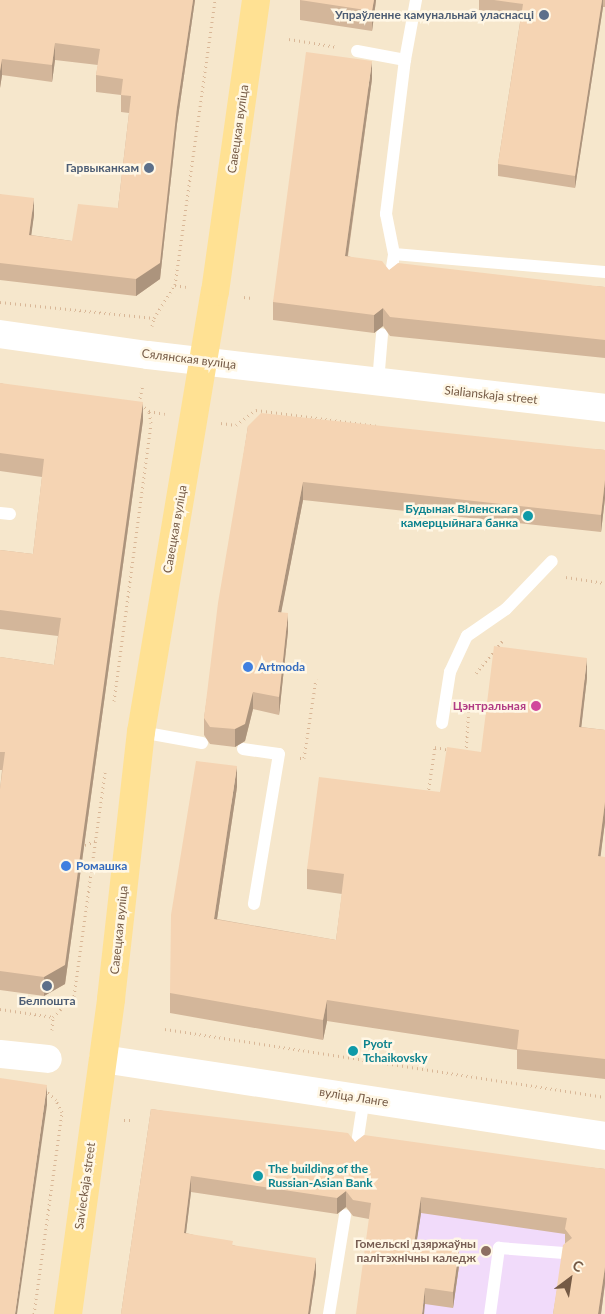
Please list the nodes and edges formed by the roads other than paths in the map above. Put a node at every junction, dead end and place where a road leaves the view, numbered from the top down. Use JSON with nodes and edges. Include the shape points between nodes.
{"nodes":[{"id":1,"x":256,"y":0,"type":"edge"},
{"id":2,"x":416,"y":0,"type":"edge"},
{"id":3,"x":358,"y":51,"type":"road end"},
{"id":4,"x":404,"y":60,"type":"junction"},
{"id":5,"x":394,"y":254,"type":"junction"},
{"id":6,"x":605,"y":272,"type":"edge"},
{"id":7,"x":390,"y":280,"type":"edge"},
{"id":8,"x":0,"y":334,"type":"edge"},
{"id":9,"x":382,"y":334,"type":"dead end"},
{"id":10,"x":202,"y":361,"type":"junction"},
{"id":11,"x":378,"y":382,"type":"junction"},
{"id":12,"x":605,"y":408,"type":"edge"},
{"id":13,"x":552,"y":560,"type":"dead end"},
{"id":14,"x":442,"y":723,"type":"dead end"},
{"id":15,"x":141,"y":732,"type":"junction"},
{"id":16,"x":202,"y":743,"type":"dead end"},
{"id":17,"x":243,"y":749,"type":"dead end"},
{"id":18,"x":254,"y":904,"type":"dead end"},
{"id":19,"x":0,"y":1054,"type":"edge"},
{"id":20,"x":48,"y":1059,"type":"dead end"},
{"id":21,"x":103,"y":1059,"type":"junction"},
{"id":22,"x":364,"y":1098,"type":"junction"},
{"id":23,"x":605,"y":1136,"type":"edge"},
{"id":24,"x":356,"y":1150,"type":"edge"},
{"id":25,"x":345,"y":1215,"type":"dead end"},
{"id":26,"x":564,"y":1253,"type":"edge"},
{"id":27,"x":68,"y":1314,"type":"edge"},
{"id":28,"x":329,"y":1314,"type":"edge"},
{"id":29,"x":490,"y":1314,"type":"edge"}],
"edges":[{"from":1,"to":10,"type":"main road","name":"Савецкая вуліца","via":[[215,292]]},
{"from":2,"to":4,"type":"lane"},
{"from":3,"to":4,"type":"lane"},
{"from":4,"to":5,"type":"lane","via":[[386,214]]},
{"from":5,"to":6,"type":"lane"},
{"from":5,"to":7,"type":"lane"},
{"from":8,"to":10,"type":"street","name":"Сялянская вуліца"},
{"from":9,"to":11,"type":"lane"},
{"from":10,"to":11,"type":"street","name":"Сялянская вуліца"},
{"from":10,"to":15,"type":"main road","name":"Савецкая вуліца"},
{"from":11,"to":12,"type":"street","name":"Sialianskaja street"},
{"from":13,"to":14,"type":"lane","via":[[506,610],[467,636],[450,672]]},
{"from":15,"to":16,"type":"lane"},
{"from":15,"to":21,"type":"main road","name":"Савецкая вуліца"},
{"from":17,"to":18,"type":"lane","via":[[279,754]]},
{"from":19,"to":20,"type":"street"},
{"from":21,"to":22,"type":"street","name":"вуліца Ланге"},
{"from":21,"to":27,"type":"main road","name":"Savieckaja street"},
{"from":22,"to":23,"type":"street","name":"вуліца Ланге"},
{"from":22,"to":24,"type":"lane"},
{"from":25,"to":28,"type":"lane"},
{"from":26,"to":29,"type":"lane","via":[[499,1248]]}]}
